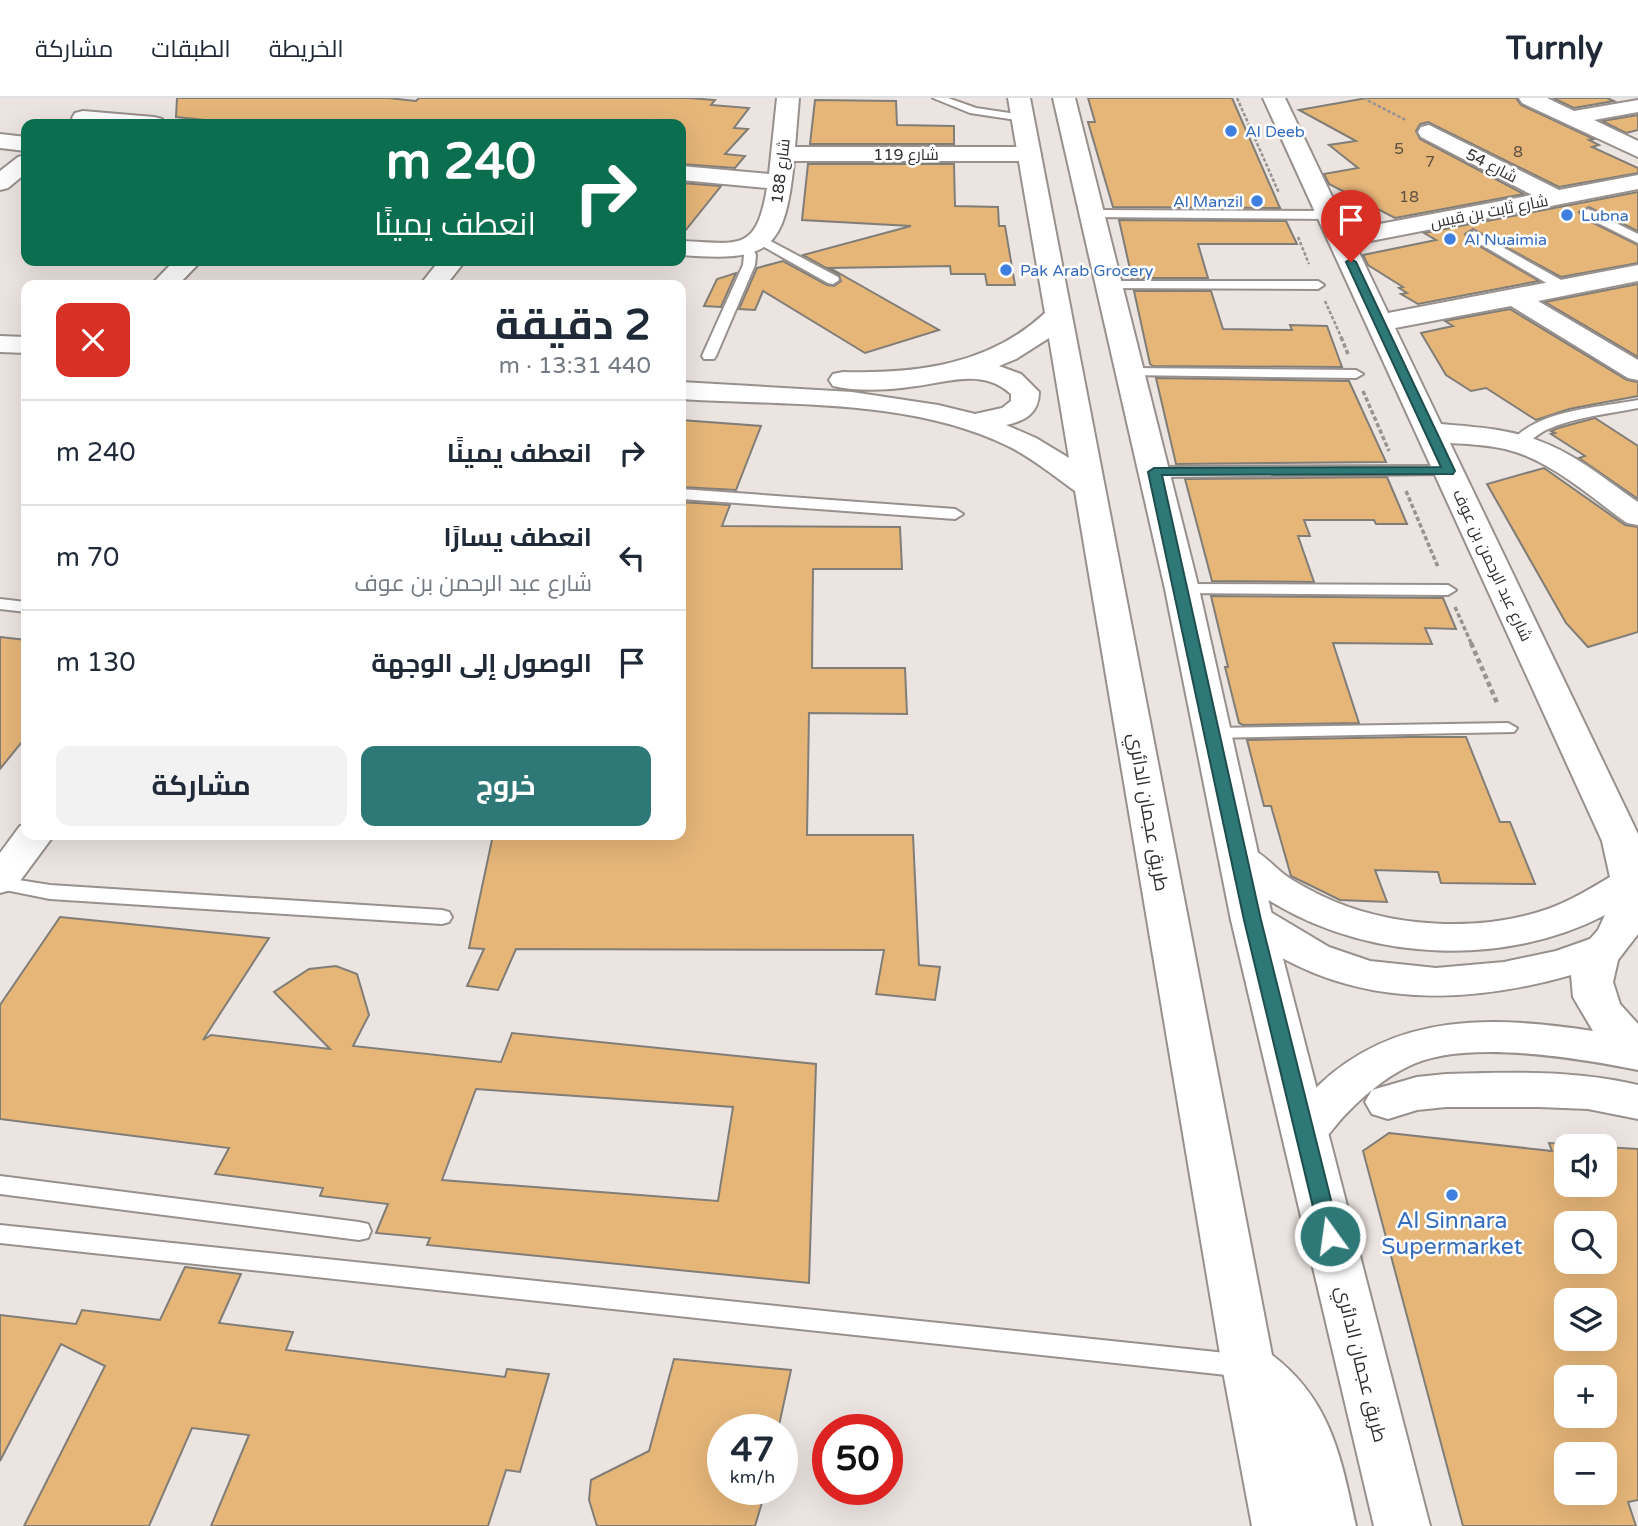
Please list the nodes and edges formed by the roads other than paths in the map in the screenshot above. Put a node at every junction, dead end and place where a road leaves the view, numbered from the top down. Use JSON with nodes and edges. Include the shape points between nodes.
{"nodes":[{"id":1,"x":110,"y":98,"type":"edge"},
{"id":2,"x":788,"y":98,"type":"edge"},
{"id":3,"x":937,"y":98,"type":"edge"},
{"id":4,"x":1064,"y":98,"type":"edge"},
{"id":5,"x":1530,"y":98,"type":"edge"},
{"id":6,"x":1284,"y":99,"type":"edge"},
{"id":7,"x":1638,"y":106,"type":"edge"},
{"id":8,"x":1572,"y":118,"type":"junction"},
{"id":9,"x":82,"y":119,"type":"edge"},
{"id":10,"x":1024,"y":123,"type":"edge"},
{"id":11,"x":1429,"y":132,"type":"road end"},
{"id":12,"x":0,"y":141,"type":"edge"},
{"id":13,"x":21,"y":143,"type":"edge"},
{"id":14,"x":1638,"y":150,"type":"edge"},
{"id":15,"x":783,"y":154,"type":"junction"},
{"id":16,"x":21,"y":166,"type":"edge"},
{"id":17,"x":686,"y":173,"type":"edge"},
{"id":18,"x":779,"y":182,"type":"junction"},
{"id":19,"x":1638,"y":182,"type":"edge"},
{"id":20,"x":0,"y":183,"type":"edge"},
{"id":21,"x":1556,"y":198,"type":"junction"},
{"id":22,"x":1588,"y":213,"type":"dead end"},
{"id":23,"x":1092,"y":214,"type":"junction"},
{"id":24,"x":1334,"y":227,"type":"junction"},
{"id":25,"x":1474,"y":235,"type":"dead end"},
{"id":26,"x":1638,"y":239,"type":"edge"},
{"id":27,"x":753,"y":243,"type":"junction"},
{"id":28,"x":686,"y":248,"type":"edge"},
{"id":29,"x":183,"y":266,"type":"edge"},
{"id":30,"x":448,"y":266,"type":"edge"},
{"id":31,"x":1638,"y":273,"type":"edge"},
{"id":32,"x":169,"y":280,"type":"edge"},
{"id":33,"x":437,"y":280,"type":"edge"},
{"id":34,"x":832,"y":280,"type":"dead end"},
{"id":35,"x":1109,"y":285,"type":"junction"},
{"id":36,"x":1318,"y":285,"type":"road end"},
{"id":37,"x":1565,"y":288,"type":"junction"},
{"id":38,"x":1516,"y":298,"type":"junction"},
{"id":39,"x":1059,"y":314,"type":"junction"},
{"id":40,"x":1379,"y":322,"type":"junction"},
{"id":41,"x":709,"y":356,"type":"dead end"},
{"id":42,"x":686,"y":369,"type":"edge"},
{"id":43,"x":961,"y":369,"type":"junction"},
{"id":44,"x":1636,"y":369,"type":"edge"},
{"id":45,"x":1130,"y":372,"type":"junction"},
{"id":46,"x":1356,"y":374,"type":"road end"},
{"id":47,"x":686,"y":391,"type":"edge"},
{"id":48,"x":1638,"y":404,"type":"edge"},
{"id":49,"x":976,"y":423,"type":"junction"},
{"id":50,"x":1431,"y":432,"type":"junction"},
{"id":51,"x":1517,"y":443,"type":"junction"},
{"id":52,"x":1449,"y":471,"type":"junction"},
{"id":53,"x":1154,"y":472,"type":"junction"},
{"id":54,"x":1091,"y":489,"type":"junction"},
{"id":55,"x":686,"y":494,"type":"edge"},
{"id":56,"x":955,"y":514,"type":"dead end"},
{"id":57,"x":1638,"y":516,"type":"edge"},
{"id":58,"x":1182,"y":589,"type":"junction"},
{"id":59,"x":1448,"y":590,"type":"road end"},
{"id":60,"x":0,"y":604,"type":"edge"},
{"id":61,"x":21,"y":606,"type":"edge"},
{"id":62,"x":1508,"y":728,"type":"road end"},
{"id":63,"x":1213,"y":733,"type":"junction"},
{"id":64,"x":30,"y":840,"type":"edge"},
{"id":65,"x":1239,"y":858,"type":"junction"},
{"id":66,"x":1631,"y":860,"type":"edge"},
{"id":67,"x":0,"y":882,"type":"edge"},
{"id":68,"x":442,"y":916,"type":"dead end"},
{"id":69,"x":1252,"y":920,"type":"junction"},
{"id":70,"x":1618,"y":939,"type":"edge"},
{"id":71,"x":1638,"y":1047,"type":"edge"},
{"id":72,"x":1638,"y":1054,"type":"edge"},
{"id":73,"x":1388,"y":1102,"type":"dead end"},
{"id":74,"x":1638,"y":1102,"type":"edge"},
{"id":75,"x":1304,"y":1130,"type":"junction"},
{"id":76,"x":0,"y":1185,"type":"edge"},
{"id":77,"x":359,"y":1231,"type":"dead end"},
{"id":78,"x":0,"y":1234,"type":"edge"},
{"id":79,"x":1248,"y":1366,"type":"junction"},
{"id":80,"x":1280,"y":1526,"type":"edge"},
{"id":81,"x":1328,"y":1526,"type":"edge"},
{"id":82,"x":1402,"y":1526,"type":"edge"}],
"edges":[{"from":1,"to":9,"type":"street"},
{"from":2,"to":15,"type":"street","name":"شارع 188"},
{"from":3,"to":10,"type":"lane"},
{"from":4,"to":23,"type":"street","name":"طريق عجمان الدائري"},
{"from":5,"to":8,"type":"street"},
{"from":6,"to":24,"type":"street","name":"شارع عبد الرحمن بن عوف"},
{"from":7,"to":8,"type":"street"},
{"from":8,"to":14,"type":"street"},
{"from":10,"to":15,"type":"street","name":"شارع 119"},
{"from":10,"to":39,"type":"street","name":"طريق عجمان الدائري"},
{"from":11,"to":21,"type":"street","name":"شارع 54"},
{"from":12,"to":13,"type":"street"},
{"from":15,"to":18,"type":"street","name":"شارع 188"},
{"from":16,"to":20,"type":"street"},
{"from":17,"to":18,"type":"street"},
{"from":18,"to":27,"type":"street","name":"شارع 188","via":[[772,226]]},
{"from":19,"to":21,"type":"street","name":"شارع ثابت بن قيس"},
{"from":21,"to":24,"type":"street","name":"شارع ثابت بن قيس"},
{"from":22,"to":26,"type":"lane"},
{"from":23,"to":24,"type":"lane","via":[[1289,215]]},
{"from":23,"to":35,"type":"street","name":"طريق عجمان الدائري"},
{"from":24,"to":40,"type":"street","name":"شارع عبد الرحمن بن عوف"},
{"from":25,"to":37,"type":"lane"},
{"from":27,"to":28,"type":"street","via":[[712,250]]},
{"from":27,"to":34,"type":"lane"},
{"from":27,"to":41,"type":"lane","via":[[749,265]]},
{"from":29,"to":32,"type":"street"},
{"from":30,"to":33,"type":"street"},
{"from":31,"to":37,"type":"street"},
{"from":35,"to":36,"type":"lane"},
{"from":35,"to":45,"type":"street","name":"طريق عجمان الدائري"},
{"from":37,"to":38,"type":"street"},
{"from":38,"to":40,"type":"street"},
{"from":38,"to":44,"type":"street"},
{"from":39,"to":43,"type":"street","via":[[1012,350]]},
{"from":39,"to":54,"type":"street","name":"طريق عجمان الدائري"},
{"from":40,"to":50,"type":"street","name":"شارع عبد الرحمن بن عوف"},
{"from":42,"to":43,"type":"street","via":[[875,380]]},
{"from":43,"to":49,"type":"street","via":[[1002,376],[1025,392],[1020,410],[1002,419]]},
{"from":45,"to":46,"type":"lane"},
{"from":45,"to":53,"type":"street","name":"طريق عجمان الدائري"},
{"from":47,"to":49,"type":"street","via":[[892,405]]},
{"from":48,"to":51,"type":"lane","via":[[1550,423]]},
{"from":49,"to":54,"type":"street","via":[[1033,447]]},
{"from":50,"to":51,"type":"street"},
{"from":50,"to":52,"type":"street","name":"شارع عبد الرحمن بن عوف"},
{"from":51,"to":57,"type":"street","via":[[1555,460]]},
{"from":52,"to":53,"type":"lane"},
{"from":52,"to":66,"type":"street","name":"شارع عبد الرحمن بن عوف"},
{"from":53,"to":58,"type":"street","name":"طريق عجمان الدائري"},
{"from":54,"to":79,"type":"street","name":"طريق عجمان الدائري"},
{"from":55,"to":56,"type":"lane"},
{"from":58,"to":59,"type":"lane"},
{"from":58,"to":63,"type":"street","name":"طريق عجمان الدائري"},
{"from":60,"to":61,"type":"lane"},
{"from":62,"to":63,"type":"lane"},
{"from":63,"to":65,"type":"street","name":"طريق عجمان الدائري"},
{"from":64,"to":67,"type":"street"},
{"from":65,"to":66,"type":"street","via":[[1275,888],[1323,913],[1417,935],[1532,928],[1584,909]]},
{"from":65,"to":69,"type":"street","name":"طريق عجمان الدائري"},
{"from":66,"to":70,"type":"street","via":[[1625,920]]},
{"from":67,"to":68,"type":"lane","via":[[50,891]]},
{"from":69,"to":70,"type":"street","via":[[1315,957],[1367,975],[1399,980],[1505,976],[1572,961]]},
{"from":69,"to":75,"type":"street","name":"طريق عجمان الدائري"},
{"from":70,"to":71,"type":"street","via":[[1593,965],[1590,983],[1608,1021]]},
{"from":72,"to":75,"type":"street","via":[[1533,1040],[1459,1040],[1411,1047],[1391,1055],[1346,1087]]},
{"from":73,"to":74,"type":"street","via":[[1448,1090],[1573,1091]]},
{"from":75,"to":82,"type":"street","name":"طريق عجمان الدائري"},
{"from":76,"to":77,"type":"lane"},
{"from":78,"to":79,"type":"lane"},
{"from":79,"to":80,"type":"street","name":"طريق عجمان الدائري"},
{"from":79,"to":81,"type":"street","via":[[1285,1396],[1298,1415]]}]}
